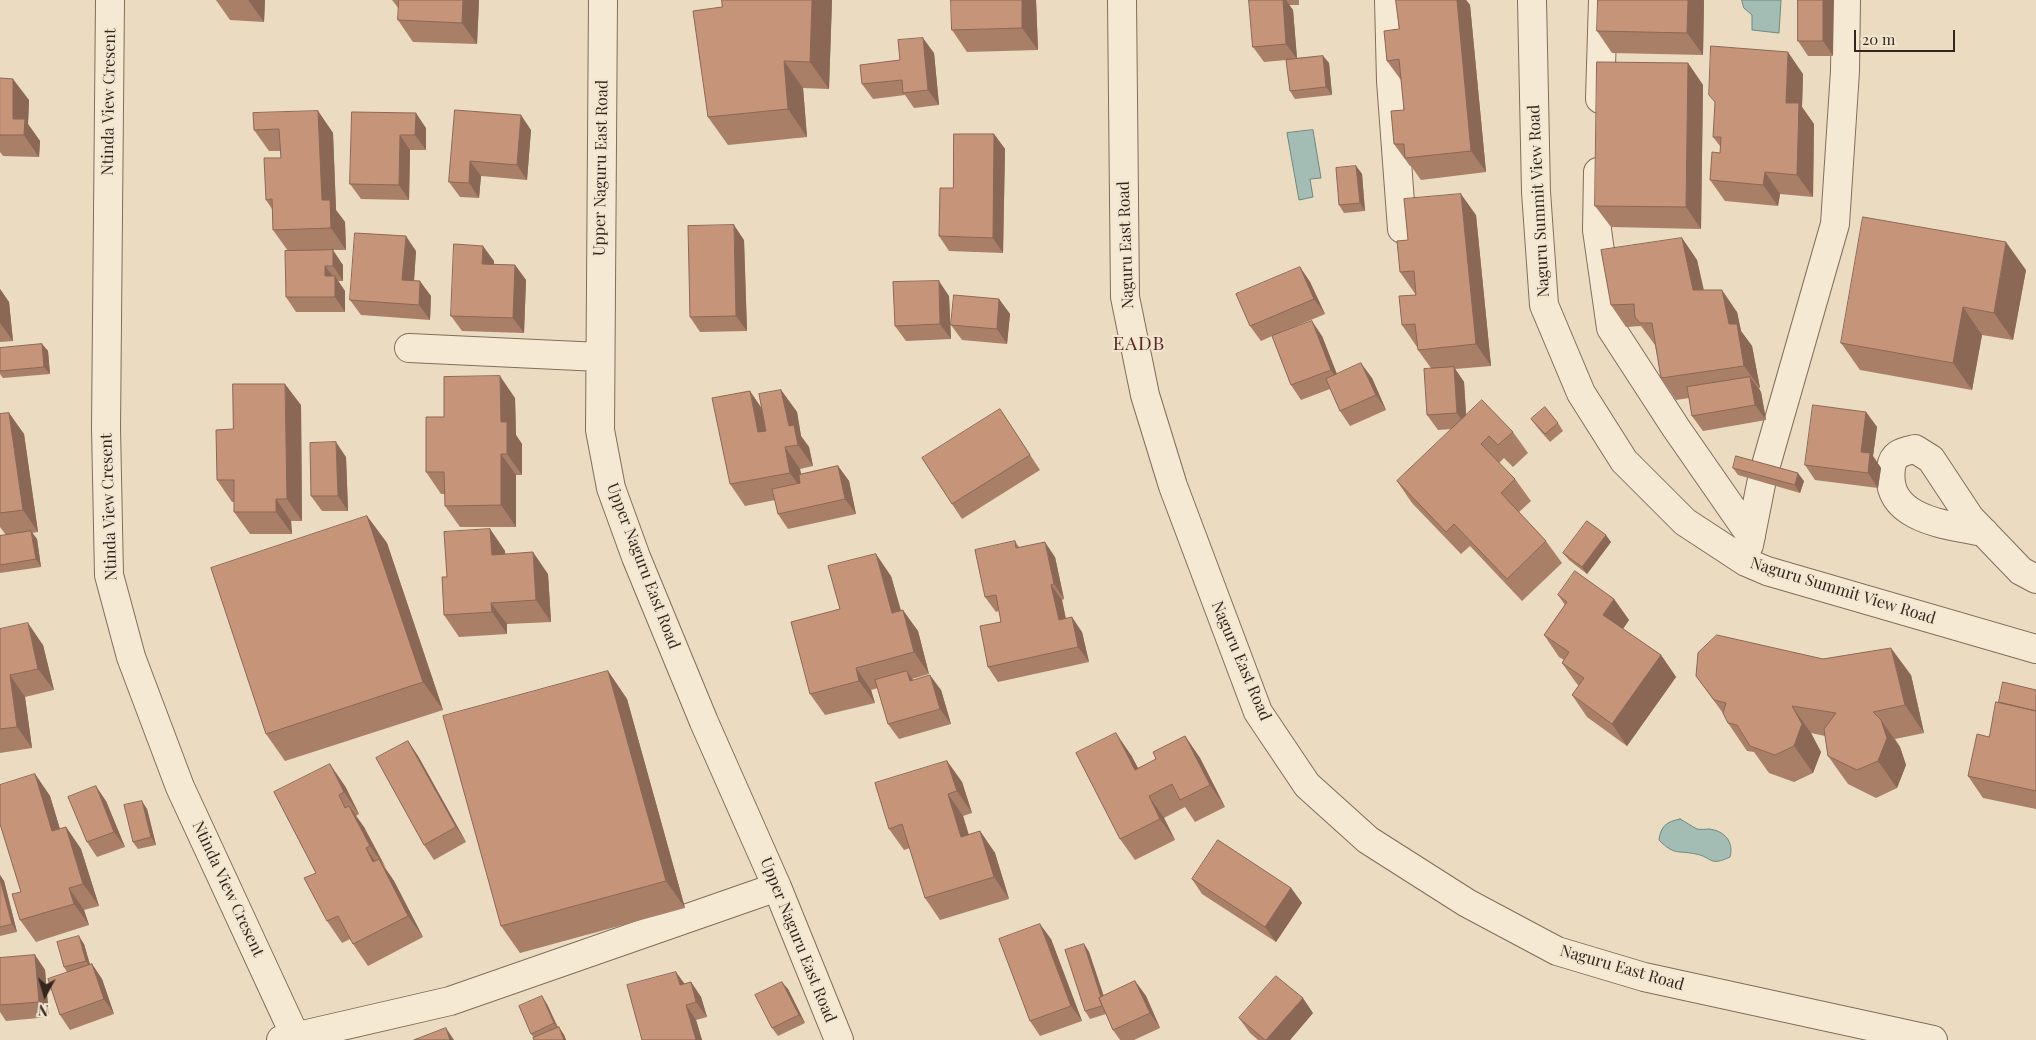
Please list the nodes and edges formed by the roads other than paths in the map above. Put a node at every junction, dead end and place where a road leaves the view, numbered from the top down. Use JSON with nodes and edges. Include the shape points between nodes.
{"nodes":[{"id":1,"x":110,"y":0,"type":"edge"},
{"id":2,"x":603,"y":0,"type":"edge"},
{"id":3,"x":1122,"y":0,"type":"edge"},
{"id":4,"x":1389,"y":0,"type":"edge"},
{"id":5,"x":1532,"y":0,"type":"edge"},
{"id":6,"x":1603,"y":0,"type":"edge"},
{"id":7,"x":1846,"y":0,"type":"edge"},
{"id":8,"x":1600,"y":120,"type":"edge"},
{"id":9,"x":1599,"y":150,"type":"edge"},
{"id":10,"x":1402,"y":229,"type":"dead end"},
{"id":11,"x":409,"y":348,"type":"dead end"},
{"id":12,"x":600,"y":357,"type":"junction"},
{"id":13,"x":1984,"y":532,"type":"dead end"},
{"id":14,"x":1749,"y":549,"type":"junction"},
{"id":15,"x":2036,"y":579,"type":"edge"},
{"id":16,"x":2036,"y":649,"type":"edge"},
{"id":17,"x":777,"y":886,"type":"junction"},
{"id":18,"x":291,"y":1039,"type":"edge"},
{"id":19,"x":837,"y":1039,"type":"edge"},
{"id":20,"x":1933,"y":1040,"type":"edge"}],
"edges":[{"from":1,"to":18,"type":"street","name":"Ntinda View Cresent","via":[[106,428],[109,575],[131,657],[180,787]]},
{"from":2,"to":12,"type":"street","name":"Upper Naguru East Road"},
{"from":3,"to":20,"type":"street","name":"Naguru East Road","via":[[1125,297],[1144,395],[1173,486],[1258,712],[1307,785],[1368,840],[1467,902],[1557,951],[1644,977]]},
{"from":4,"to":10,"type":"street","via":[[1391,81]]},
{"from":5,"to":14,"type":"street","name":"Naguru Summit View Road","via":[[1536,192],[1544,305],[1581,394],[1624,461],[1685,522]]},
{"from":6,"to":8,"type":"street"},
{"from":7,"to":14,"type":"street","via":[[1835,224],[1762,479]]},
{"from":9,"to":14,"type":"street","via":[[1597,230],[1611,328]]},
{"from":11,"to":12,"type":"street"},
{"from":12,"to":17,"type":"street","name":"Upper Naguru East Road","via":[[600,430],[611,488],[704,722]]},
{"from":13,"to":15,"type":"street","via":[[2021,571]]},
{"from":14,"to":16,"type":"street","name":"Naguru Summit View Road","via":[[1766,570]]},
{"from":17,"to":18,"type":"street","via":[[450,1001]]},
{"from":17,"to":19,"type":"street","name":"Upper Naguru East Road"}]}
